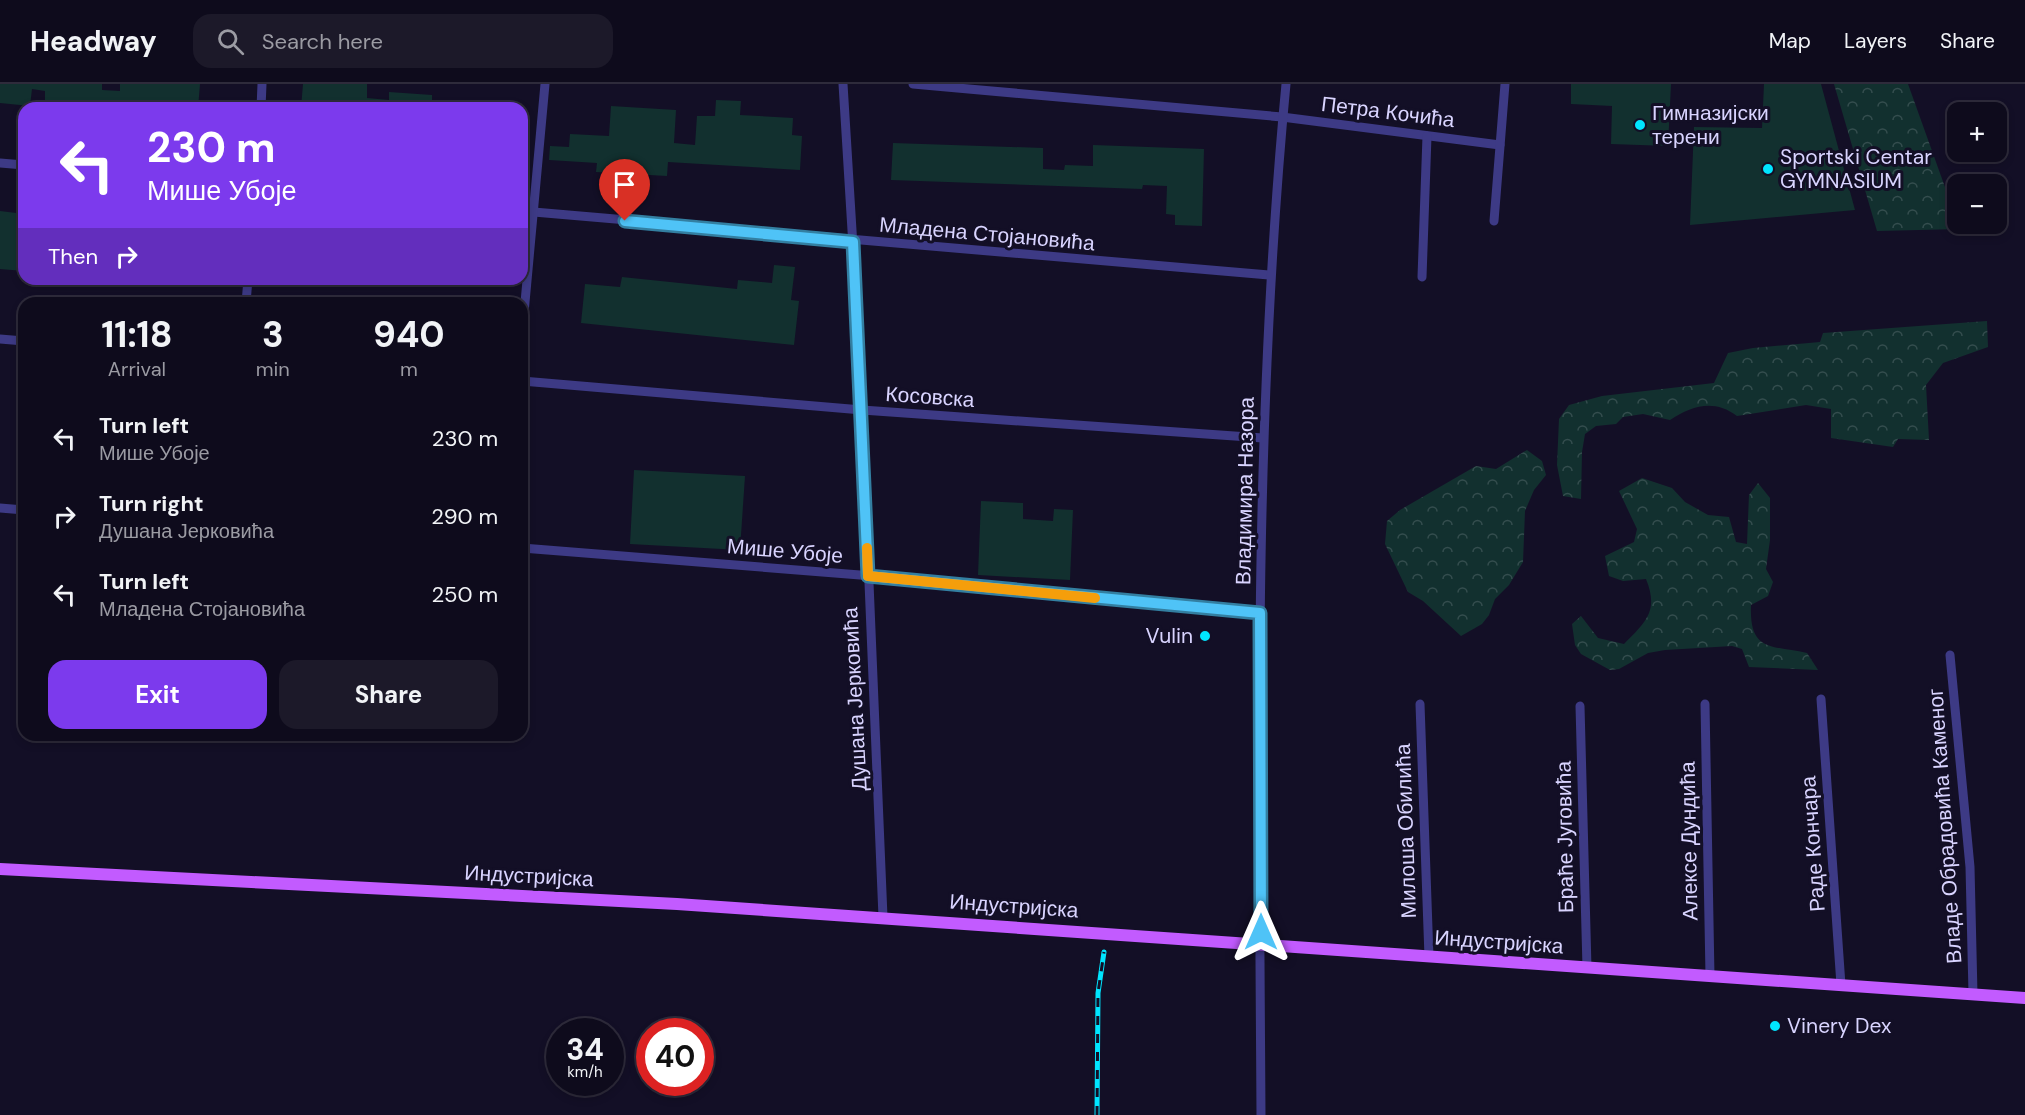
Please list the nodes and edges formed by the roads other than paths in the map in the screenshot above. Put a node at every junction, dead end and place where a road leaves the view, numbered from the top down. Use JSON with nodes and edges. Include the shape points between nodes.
{"nodes":[{"id":1,"x":262,"y":84,"type":"edge"},
{"id":2,"x":545,"y":84,"type":"edge"},
{"id":3,"x":843,"y":84,"type":"edge"},
{"id":4,"x":913,"y":84,"type":"edge"},
{"id":5,"x":1286,"y":84,"type":"edge"},
{"id":6,"x":1505,"y":84,"type":"edge"},
{"id":7,"x":261,"y":102,"type":"edge"},
{"id":8,"x":1282,"y":117,"type":"junction"},
{"id":9,"x":1427,"y":136,"type":"junction"},
{"id":10,"x":1500,"y":145,"type":"junction"},
{"id":11,"x":0,"y":163,"type":"edge"},
{"id":12,"x":18,"y":164,"type":"edge"},
{"id":13,"x":528,"y":212,"type":"edge"},
{"id":14,"x":534,"y":213,"type":"junction"},
{"id":15,"x":1494,"y":221,"type":"dead end"},
{"id":16,"x":853,"y":242,"type":"junction"},
{"id":17,"x":528,"y":274,"type":"edge"},
{"id":18,"x":1269,"y":275,"type":"junction"},
{"id":19,"x":1422,"y":277,"type":"dead end"},
{"id":20,"x":0,"y":339,"type":"edge"},
{"id":21,"x":18,"y":340,"type":"edge"},
{"id":22,"x":528,"y":382,"type":"edge"},
{"id":23,"x":862,"y":410,"type":"junction"},
{"id":24,"x":1263,"y":438,"type":"junction"},
{"id":25,"x":0,"y":508,"type":"edge"},
{"id":26,"x":18,"y":510,"type":"edge"},
{"id":27,"x":528,"y":548,"type":"edge"},
{"id":28,"x":868,"y":576,"type":"junction"},
{"id":29,"x":1260,"y":613,"type":"junction"},
{"id":30,"x":1950,"y":655,"type":"dead end"},
{"id":31,"x":1821,"y":699,"type":"dead end"},
{"id":32,"x":1420,"y":704,"type":"dead end"},
{"id":33,"x":1705,"y":704,"type":"dead end"},
{"id":34,"x":1580,"y":706,"type":"dead end"},
{"id":35,"x":0,"y":869,"type":"edge"},
{"id":36,"x":883,"y":917,"type":"junction"},
{"id":37,"x":1261,"y":944,"type":"junction"},
{"id":38,"x":1429,"y":957,"type":"junction"},
{"id":39,"x":1587,"y":968,"type":"junction"},
{"id":40,"x":1710,"y":976,"type":"junction"},
{"id":41,"x":1841,"y":985,"type":"junction"},
{"id":42,"x":1973,"y":994,"type":"junction"},
{"id":43,"x":2025,"y":998,"type":"edge"},
{"id":44,"x":1261,"y":1115,"type":"edge"}],
"edges":[{"from":1,"to":7,"type":"street"},
{"from":2,"to":14,"type":"street"},
{"from":3,"to":16,"type":"street","name":"Душана Јерковића"},
{"from":4,"to":8,"type":"street","name":"Петра Кочића"},
{"from":5,"to":8,"type":"street","name":"Владимира Назора"},
{"from":6,"to":10,"type":"street"},
{"from":8,"to":9,"type":"street","name":"Петра Кочића"},
{"from":8,"to":18,"type":"street","name":"Владимира Назора"},
{"from":9,"to":10,"type":"street","name":"Петра Кочића"},
{"from":9,"to":19,"type":"street"},
{"from":10,"to":15,"type":"street"},
{"from":11,"to":12,"type":"street"},
{"from":13,"to":14,"type":"street","name":"Младена Стојановића"},
{"from":14,"to":16,"type":"street","name":"Младена Стојановића"},
{"from":14,"to":17,"type":"street"},
{"from":16,"to":18,"type":"street","name":"Младена Стојановића"},
{"from":16,"to":23,"type":"street","name":"Душана Јерковића"},
{"from":18,"to":24,"type":"street","name":"Владимира Назора"},
{"from":20,"to":21,"type":"street"},
{"from":22,"to":23,"type":"street","name":"Косовска"},
{"from":23,"to":24,"type":"street","name":"Косовска"},
{"from":23,"to":28,"type":"street","name":"Душана Јерковића"},
{"from":24,"to":29,"type":"street","name":"Владимира Назора"},
{"from":25,"to":26,"type":"street"},
{"from":27,"to":28,"type":"street","name":"Мише Убоје"},
{"from":28,"to":29,"type":"street","name":"Мише Убоје"},
{"from":28,"to":36,"type":"street","name":"Душана Јерковића"},
{"from":29,"to":37,"type":"street","name":"Владимира Назора"},
{"from":30,"to":42,"type":"street","name":"Владе Обрадовића Каменог","via":[[1970,858]]},
{"from":31,"to":41,"type":"street","name":"Раде Кончара"},
{"from":32,"to":38,"type":"street","name":"Милоша Обилића"},
{"from":33,"to":40,"type":"street","name":"Алексе Дундића"},
{"from":34,"to":39,"type":"street","name":"Браће Југовића"},
{"from":35,"to":36,"type":"main road","name":"Индустријска"},
{"from":36,"to":37,"type":"main road","name":"Индустријска"},
{"from":37,"to":38,"type":"main road","name":"Индустријска"},
{"from":37,"to":44,"type":"street","name":"Владимира Назора"},
{"from":38,"to":39,"type":"main road","name":"Индустријска"},
{"from":39,"to":40,"type":"main road","name":"Индустријска"},
{"from":40,"to":41,"type":"main road","name":"Индустријска"},
{"from":41,"to":42,"type":"main road","name":"Индустријска"},
{"from":42,"to":43,"type":"main road","name":"Индустријска"}]}
